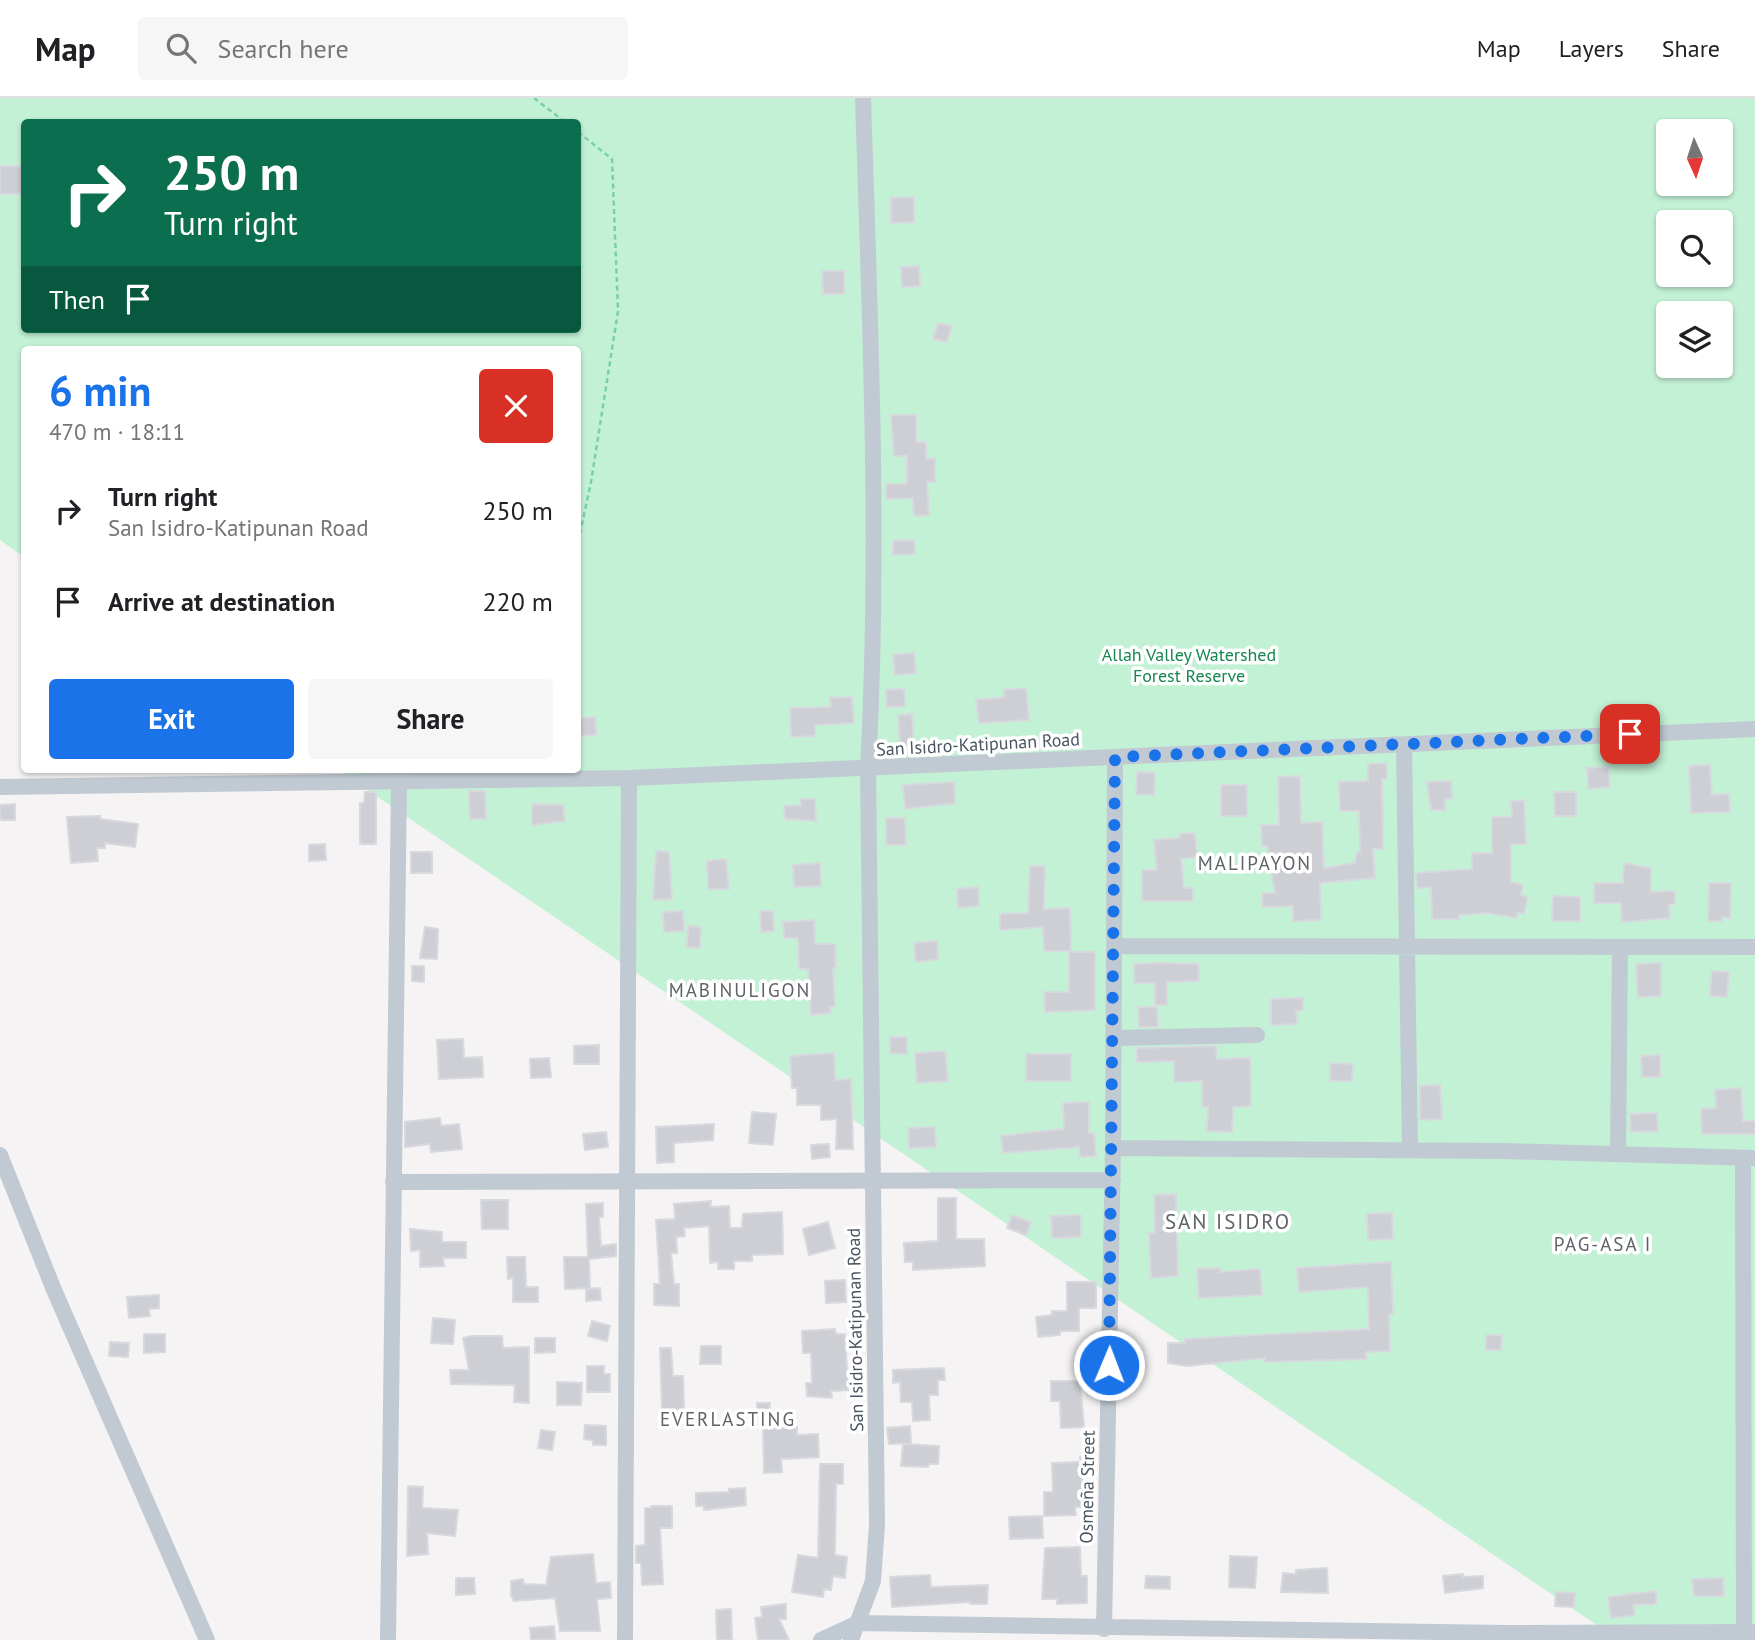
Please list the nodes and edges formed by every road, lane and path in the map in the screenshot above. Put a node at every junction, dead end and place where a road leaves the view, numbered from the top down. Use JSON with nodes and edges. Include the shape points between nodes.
{"nodes":[{"id":1,"x":534,"y":98,"type":"edge"},
{"id":2,"x":863,"y":98,"type":"edge"},
{"id":3,"x":561,"y":119,"type":"edge"},
{"id":4,"x":581,"y":134,"type":"edge"},
{"id":5,"x":581,"y":529,"type":"edge"},
{"id":6,"x":1755,"y":729,"type":"edge"},
{"id":7,"x":1404,"y":744,"type":"junction"},
{"id":8,"x":1115,"y":757,"type":"junction"},
{"id":9,"x":868,"y":768,"type":"junction"},
{"id":10,"x":629,"y":778,"type":"junction"},
{"id":11,"x":399,"y":783,"type":"junction"},
{"id":12,"x":0,"y":787,"type":"edge"},
{"id":13,"x":1114,"y":946,"type":"junction"},
{"id":14,"x":1407,"y":947,"type":"junction"},
{"id":15,"x":1620,"y":947,"type":"junction"},
{"id":16,"x":1755,"y":947,"type":"edge"},
{"id":17,"x":1257,"y":1035,"type":"dead end"},
{"id":18,"x":1113,"y":1038,"type":"junction"},
{"id":19,"x":1113,"y":1148,"type":"junction"},
{"id":20,"x":1410,"y":1150,"type":"junction"},
{"id":21,"x":1618,"y":1153,"type":"junction"},
{"id":22,"x":0,"y":1155,"type":"edge"},
{"id":23,"x":1749,"y":1158,"type":"edge"},
{"id":24,"x":1113,"y":1180,"type":"junction"},
{"id":25,"x":628,"y":1181,"type":"junction"},
{"id":26,"x":873,"y":1181,"type":"junction"},
{"id":27,"x":393,"y":1182,"type":"junction"},
{"id":28,"x":858,"y":1623,"type":"junction"},
{"id":29,"x":1104,"y":1629,"type":"junction"},
{"id":30,"x":1749,"y":1632,"type":"edge"},
{"id":31,"x":206,"y":1640,"type":"edge"},
{"id":32,"x":388,"y":1640,"type":"edge"},
{"id":33,"x":625,"y":1640,"type":"edge"},
{"id":34,"x":821,"y":1640,"type":"edge"},
{"id":35,"x":851,"y":1640,"type":"edge"}],
"edges":[{"from":1,"to":3,"type":"path"},
{"from":2,"to":9,"type":"street","via":[[873,519]]},
{"from":4,"to":5,"type":"path","via":[[612,159],[618,311]]},
{"from":6,"to":7,"type":"street","name":"San Isidro-Katipunan Road"},
{"from":7,"to":8,"type":"street","name":"San Isidro-Katipunan Road"},
{"from":7,"to":14,"type":"street"},
{"from":8,"to":9,"type":"street","name":"San Isidro-Katipunan Road"},
{"from":8,"to":13,"type":"street","name":"Osmeña Street"},
{"from":9,"to":10,"type":"street"},
{"from":9,"to":26,"type":"street","name":"San Isidro-Katipunan Road"},
{"from":10,"to":11,"type":"street"},
{"from":10,"to":25,"type":"street"},
{"from":11,"to":12,"type":"street"},
{"from":11,"to":27,"type":"street"},
{"from":13,"to":14,"type":"street"},
{"from":13,"to":18,"type":"street","name":"Osmeña Street"},
{"from":14,"to":15,"type":"street"},
{"from":14,"to":20,"type":"street"},
{"from":15,"to":16,"type":"street"},
{"from":15,"to":21,"type":"street"},
{"from":17,"to":18,"type":"street"},
{"from":18,"to":19,"type":"street","name":"Osmeña Street"},
{"from":19,"to":20,"type":"street"},
{"from":19,"to":24,"type":"street","name":"Osmeña Street"},
{"from":20,"to":21,"type":"street"},
{"from":21,"to":23,"type":"street"},
{"from":22,"to":31,"type":"street"},
{"from":23,"to":30,"type":"street"},
{"from":24,"to":26,"type":"street"},
{"from":24,"to":29,"type":"street","name":"Osmeña Street"},
{"from":25,"to":26,"type":"street"},
{"from":25,"to":27,"type":"street"},
{"from":25,"to":33,"type":"street"},
{"from":26,"to":28,"type":"street","name":"San Isidro-Katipunan Road","via":[[876,1556],[873,1581]]},
{"from":27,"to":32,"type":"street"},
{"from":28,"to":29,"type":"street"},
{"from":28,"to":34,"type":"street"},
{"from":28,"to":35,"type":"street","name":"San Isidro-Katipunan Road"},
{"from":29,"to":30,"type":"street"}]}
